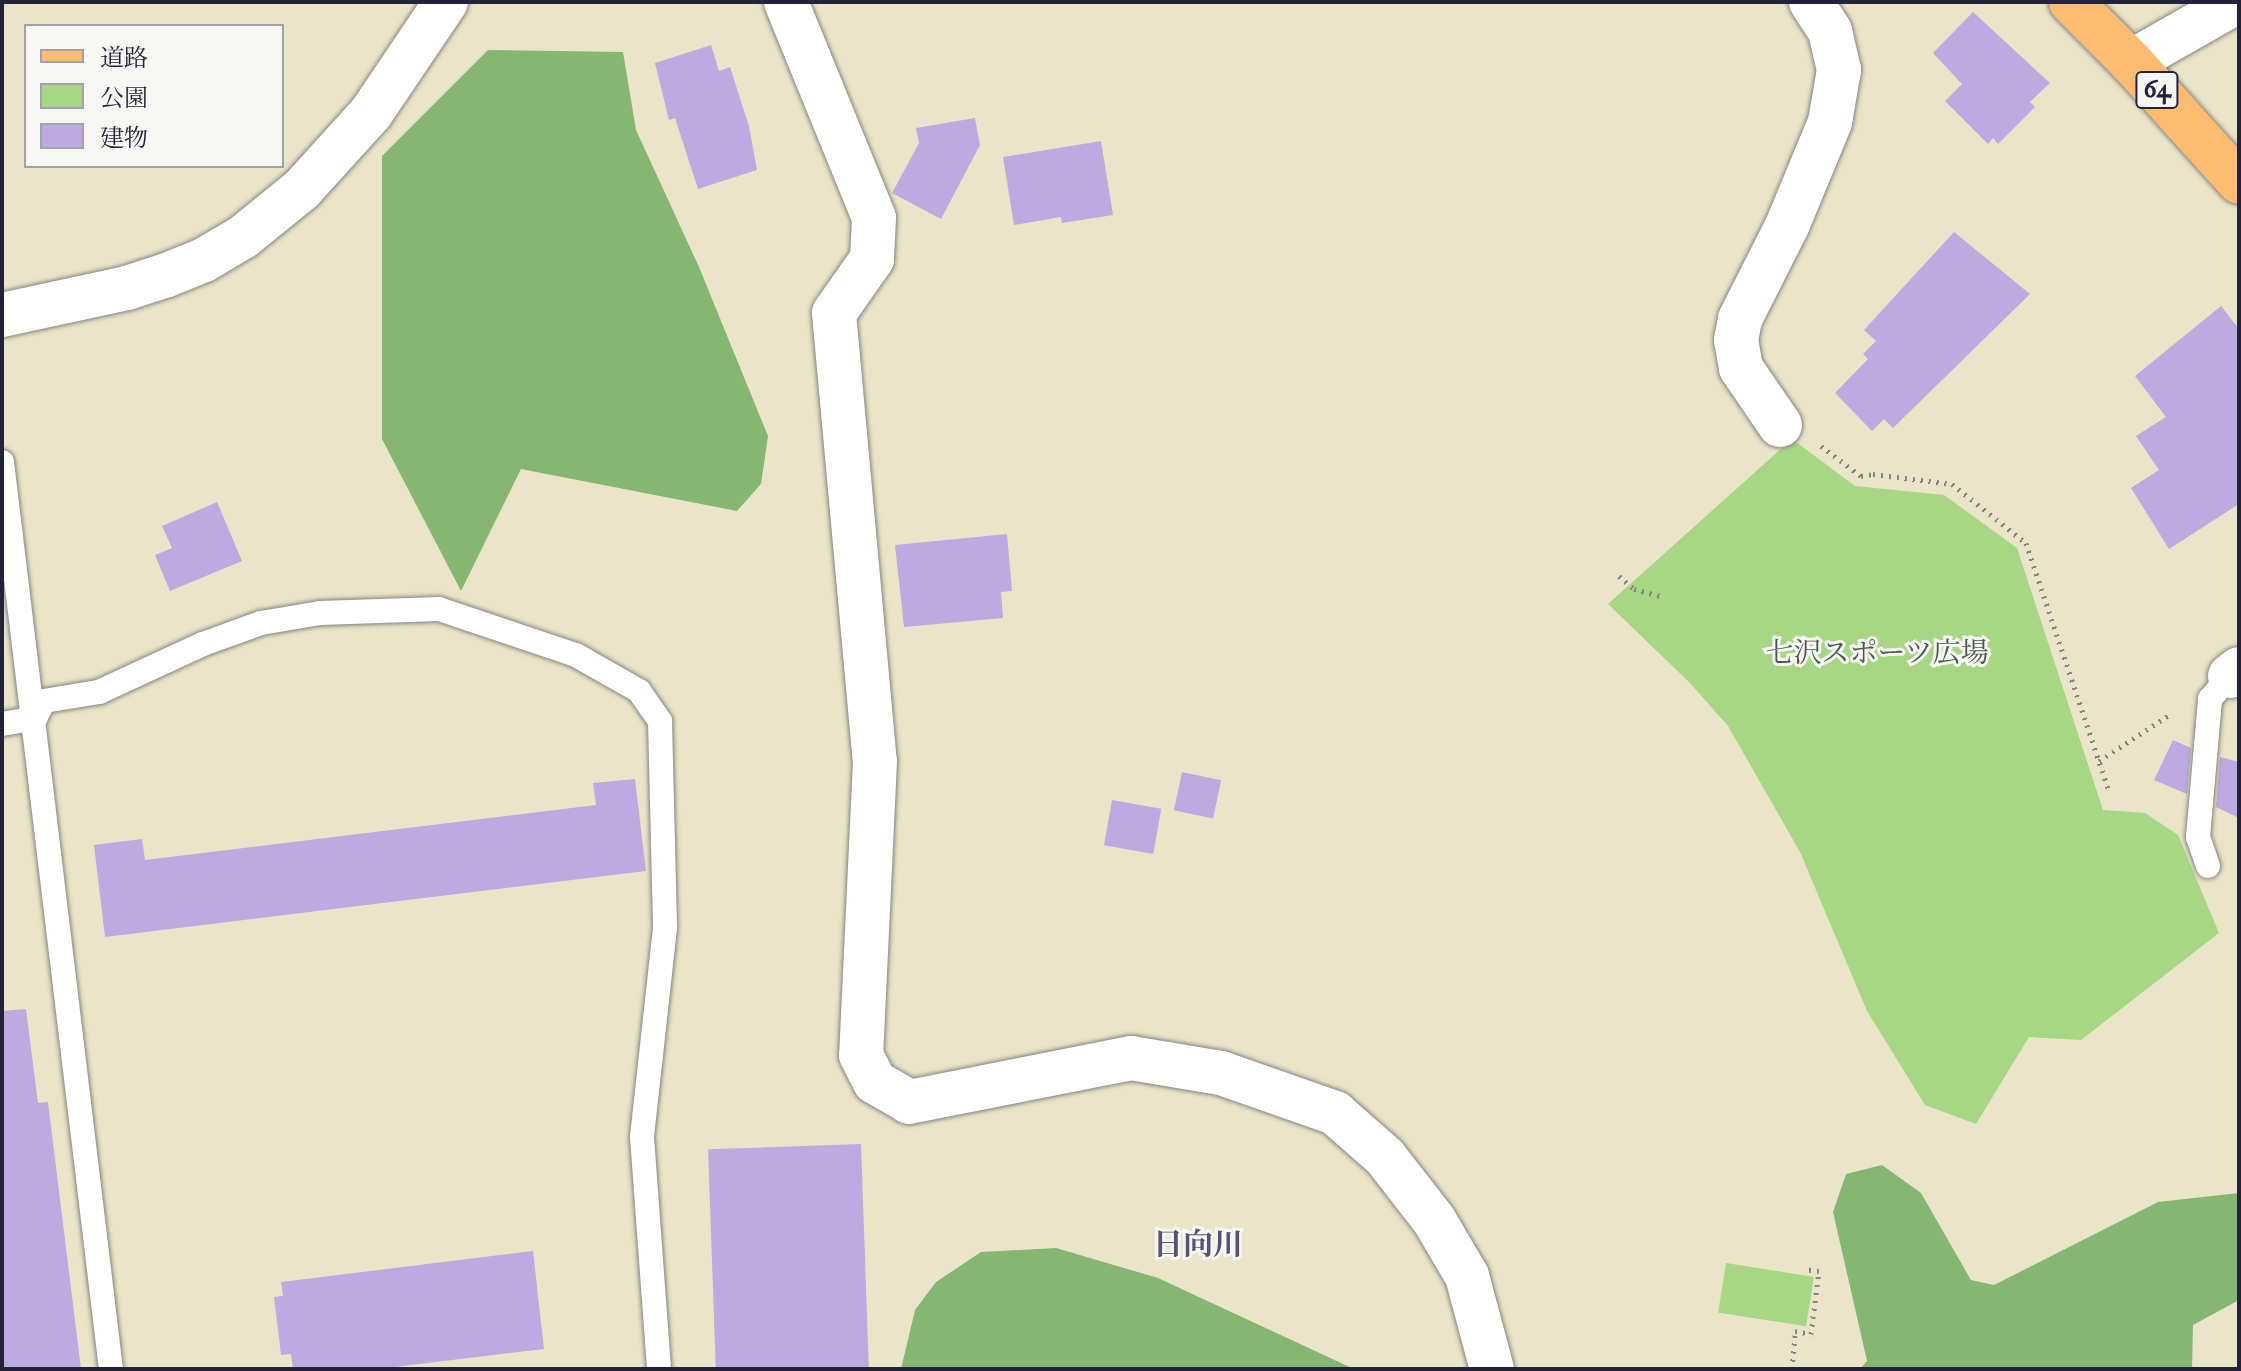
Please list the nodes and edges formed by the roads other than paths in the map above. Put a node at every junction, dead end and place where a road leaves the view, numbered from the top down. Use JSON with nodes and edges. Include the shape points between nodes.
{"nodes":[{"id":1,"x":446,"y":2,"type":"edge"},
{"id":2,"x":786,"y":2,"type":"edge"},
{"id":3,"x":1811,"y":2,"type":"edge"},
{"id":4,"x":2071,"y":2,"type":"edge"},
{"id":5,"x":2236,"y":2,"type":"edge"},
{"id":6,"x":2131,"y":62,"type":"junction"},
{"id":7,"x":2239,"y":182,"type":"edge"},
{"id":8,"x":2,"y":315,"type":"edge"},
{"id":9,"x":1780,"y":425,"type":"dead end"},
{"id":10,"x":2,"y":462,"type":"edge"},
{"id":11,"x":2227,"y":681,"type":"edge"},
{"id":12,"x":35,"y":718,"type":"junction"},
{"id":13,"x":2,"y":724,"type":"edge"},
{"id":14,"x":2208,"y":866,"type":"dead end"},
{"id":15,"x":111,"y":1369,"type":"edge"},
{"id":16,"x":659,"y":1369,"type":"edge"},
{"id":17,"x":1492,"y":1369,"type":"edge"}],
"edges":[{"from":1,"to":8,"type":"street","via":[[371,113],[302,189],[243,237],[204,260],[127,288]]},
{"from":2,"to":17,"type":"street","via":[[874,218],[872,259],[834,313],[875,761],[861,1055],[875,1082],[909,1102],[1131,1058],[1221,1073],[1335,1113],[1385,1157],[1434,1220],[1467,1276]]},
{"from":3,"to":9,"type":"street","via":[[1830,31],[1839,70],[1830,122],[1787,226],[1740,319],[1736,340],[1741,368]]},
{"from":4,"to":6,"type":"main road","number":"64"},
{"from":5,"to":6,"type":"street"},
{"from":6,"to":7,"type":"main road","number":"64"},
{"from":10,"to":12,"type":"lane"},
{"from":11,"to":14,"type":"lane","via":[[2198,837]]},
{"from":12,"to":13,"type":"lane"},
{"from":12,"to":15,"type":"lane"},
{"from":12,"to":16,"type":"lane","via":[[44,701],[99,692],[261,623],[320,613],[439,609],[576,655],[639,691],[660,721],[665,928],[642,1137]]}]}
